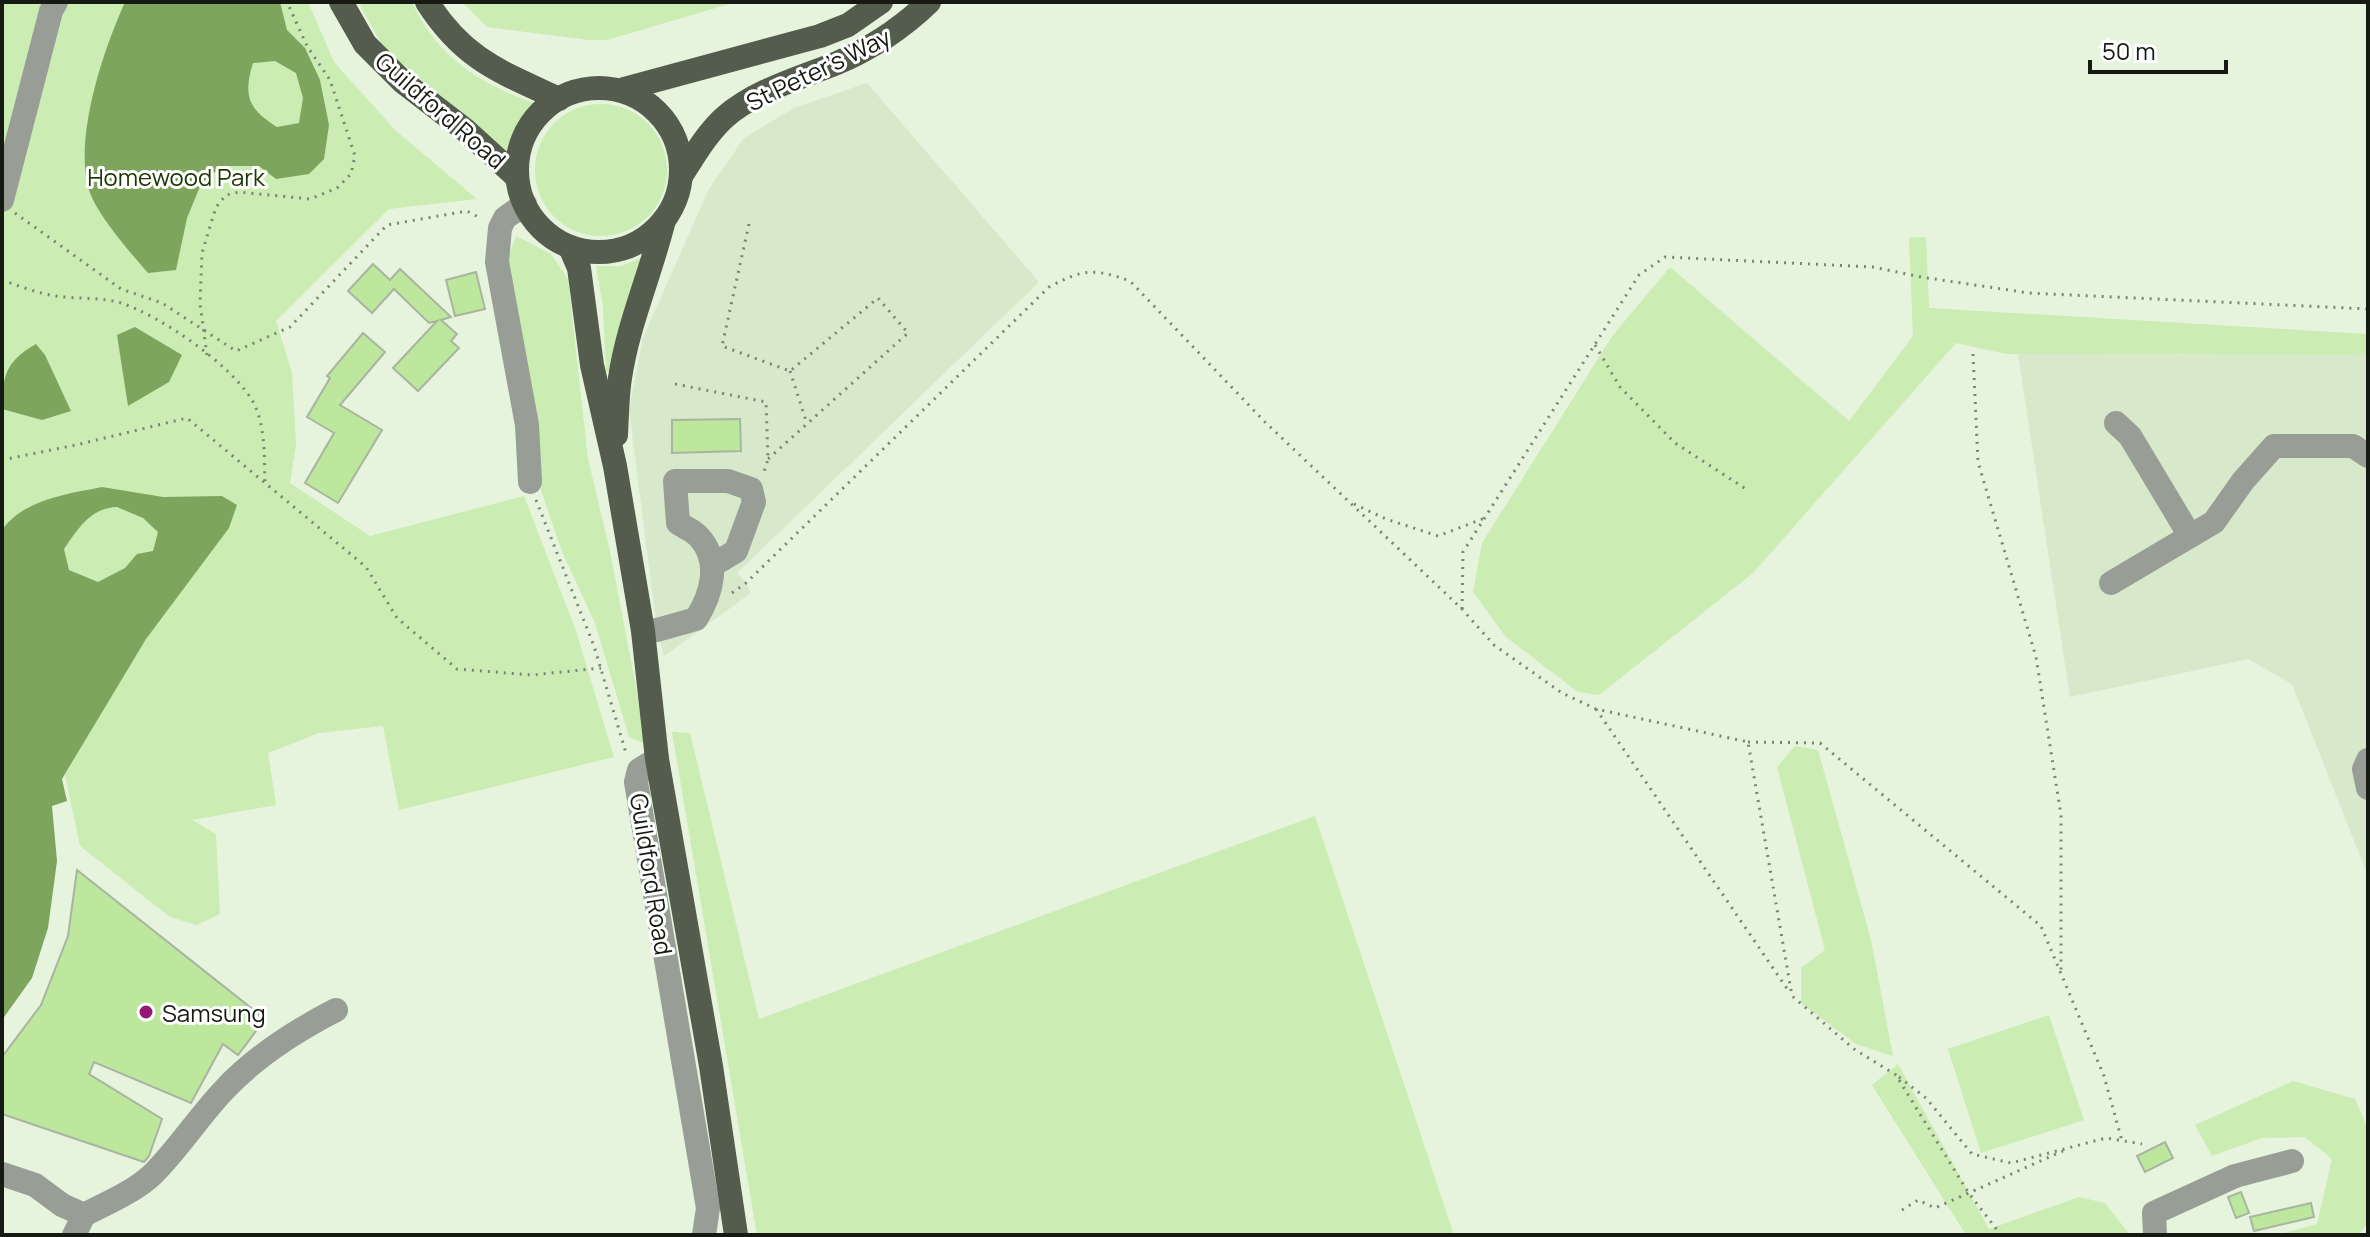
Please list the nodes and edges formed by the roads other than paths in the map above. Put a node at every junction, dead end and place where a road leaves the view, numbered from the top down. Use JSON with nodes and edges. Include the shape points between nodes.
{"nodes":[{"id":1,"x":56,"y":2,"type":"edge"},
{"id":2,"x":341,"y":2,"type":"edge"},
{"id":3,"x":427,"y":2,"type":"edge"},
{"id":4,"x":881,"y":2,"type":"edge"},
{"id":5,"x":929,"y":2,"type":"edge"},
{"id":6,"x":624,"y":89,"type":"junction"},
{"id":7,"x":559,"y":99,"type":"junction"},
{"id":8,"x":681,"y":176,"type":"junction"},
{"id":9,"x":517,"y":177,"type":"junction"},
{"id":10,"x":525,"y":204,"type":"junction"},
{"id":11,"x":9,"y":207,"type":"edge"},
{"id":12,"x":664,"y":220,"type":"junction"},
{"id":13,"x":570,"y":247,"type":"junction"},
{"id":14,"x":2116,"y":423,"type":"dead end"},
{"id":15,"x":2368,"y":456,"type":"edge"},
{"id":16,"x":615,"y":466,"type":"junction"},
{"id":17,"x":530,"y":482,"type":"road end"},
{"id":18,"x":2190,"y":536,"type":"junction"},
{"id":19,"x":713,"y":565,"type":"junction"},
{"id":20,"x":2111,"y":583,"type":"dead end"},
{"id":21,"x":643,"y":631,"type":"junction"},
{"id":22,"x":2368,"y":760,"type":"edge"},
{"id":23,"x":648,"y":765,"type":"junction"},
{"id":24,"x":2368,"y":788,"type":"edge"},
{"id":25,"x":336,"y":1010,"type":"dead end"},
{"id":26,"x":2292,"y":1161,"type":"dead end"},
{"id":27,"x":2,"y":1174,"type":"edge"},
{"id":28,"x":79,"y":1225,"type":"edge"},
{"id":29,"x":704,"y":1235,"type":"edge"},
{"id":30,"x":736,"y":1235,"type":"edge"},
{"id":31,"x":2155,"y":1235,"type":"edge"}],
"edges":[{"from":1,"to":11,"type":"street"},
{"from":2,"to":9,"type":"main road","name":"Guildford Road","via":[[365,44],[403,82]]},
{"from":3,"to":7,"type":"main road","via":[[441,25],[477,58]]},
{"from":4,"to":6,"type":"main road","name":"St Peter's Way","via":[[848,25],[820,36]]},
{"from":5,"to":8,"type":"main road","name":"St Peter's Way","via":[[868,49],[741,105],[716,126]]},
{"from":6,"to":7,"type":"main road","via":[[586,90]]},
{"from":6,"to":8,"type":"main road","via":[[664,120],[677,147]]},
{"from":7,"to":9,"type":"main road","via":[[544,110],[523,140]]},
{"from":8,"to":12,"type":"main road"},
{"from":9,"to":10,"type":"main road"},
{"from":10,"to":13,"type":"main road","via":[[547,234]]},
{"from":10,"to":17,"type":"street","via":[[500,228],[497,262],[527,425]]},
{"from":12,"to":13,"type":"main road","via":[[624,248],[591,252]]},
{"from":12,"to":16,"type":"main road","name":"Guildford Road","via":[[620,379]]},
{"from":13,"to":16,"type":"main road","name":"Guildford Road","via":[[579,268],[592,365]]},
{"from":14,"to":18,"type":"street","via":[[2130,436]]},
{"from":15,"to":18,"type":"street","via":[[2353,446],[2274,446],[2214,522]]},
{"from":16,"to":21,"type":"main road","name":"Guildford Road"},
{"from":18,"to":20,"type":"street"},
{"from":19,"to":19,"type":"street","via":[[699,537],[678,523],[675,481],[728,481],[751,489],[754,502],[736,551]]},
{"from":19,"to":21,"type":"street","via":[[709,599],[696,619]]},
{"from":21,"to":23,"type":"main road","name":"Guildford Road"},
{"from":22,"to":24,"type":"street"},
{"from":23,"to":29,"type":"street","name":"Guildford Road","via":[[636,782],[708,1208]]},
{"from":23,"to":30,"type":"main road","name":"Guildford Road","via":[[711,1066]]},
{"from":25,"to":28,"type":"street","via":[[268,1052],[227,1086],[153,1174]]},
{"from":26,"to":31,"type":"street","via":[[2235,1176],[2154,1213]]},
{"from":27,"to":28,"type":"street","via":[[35,1185]]}]}
